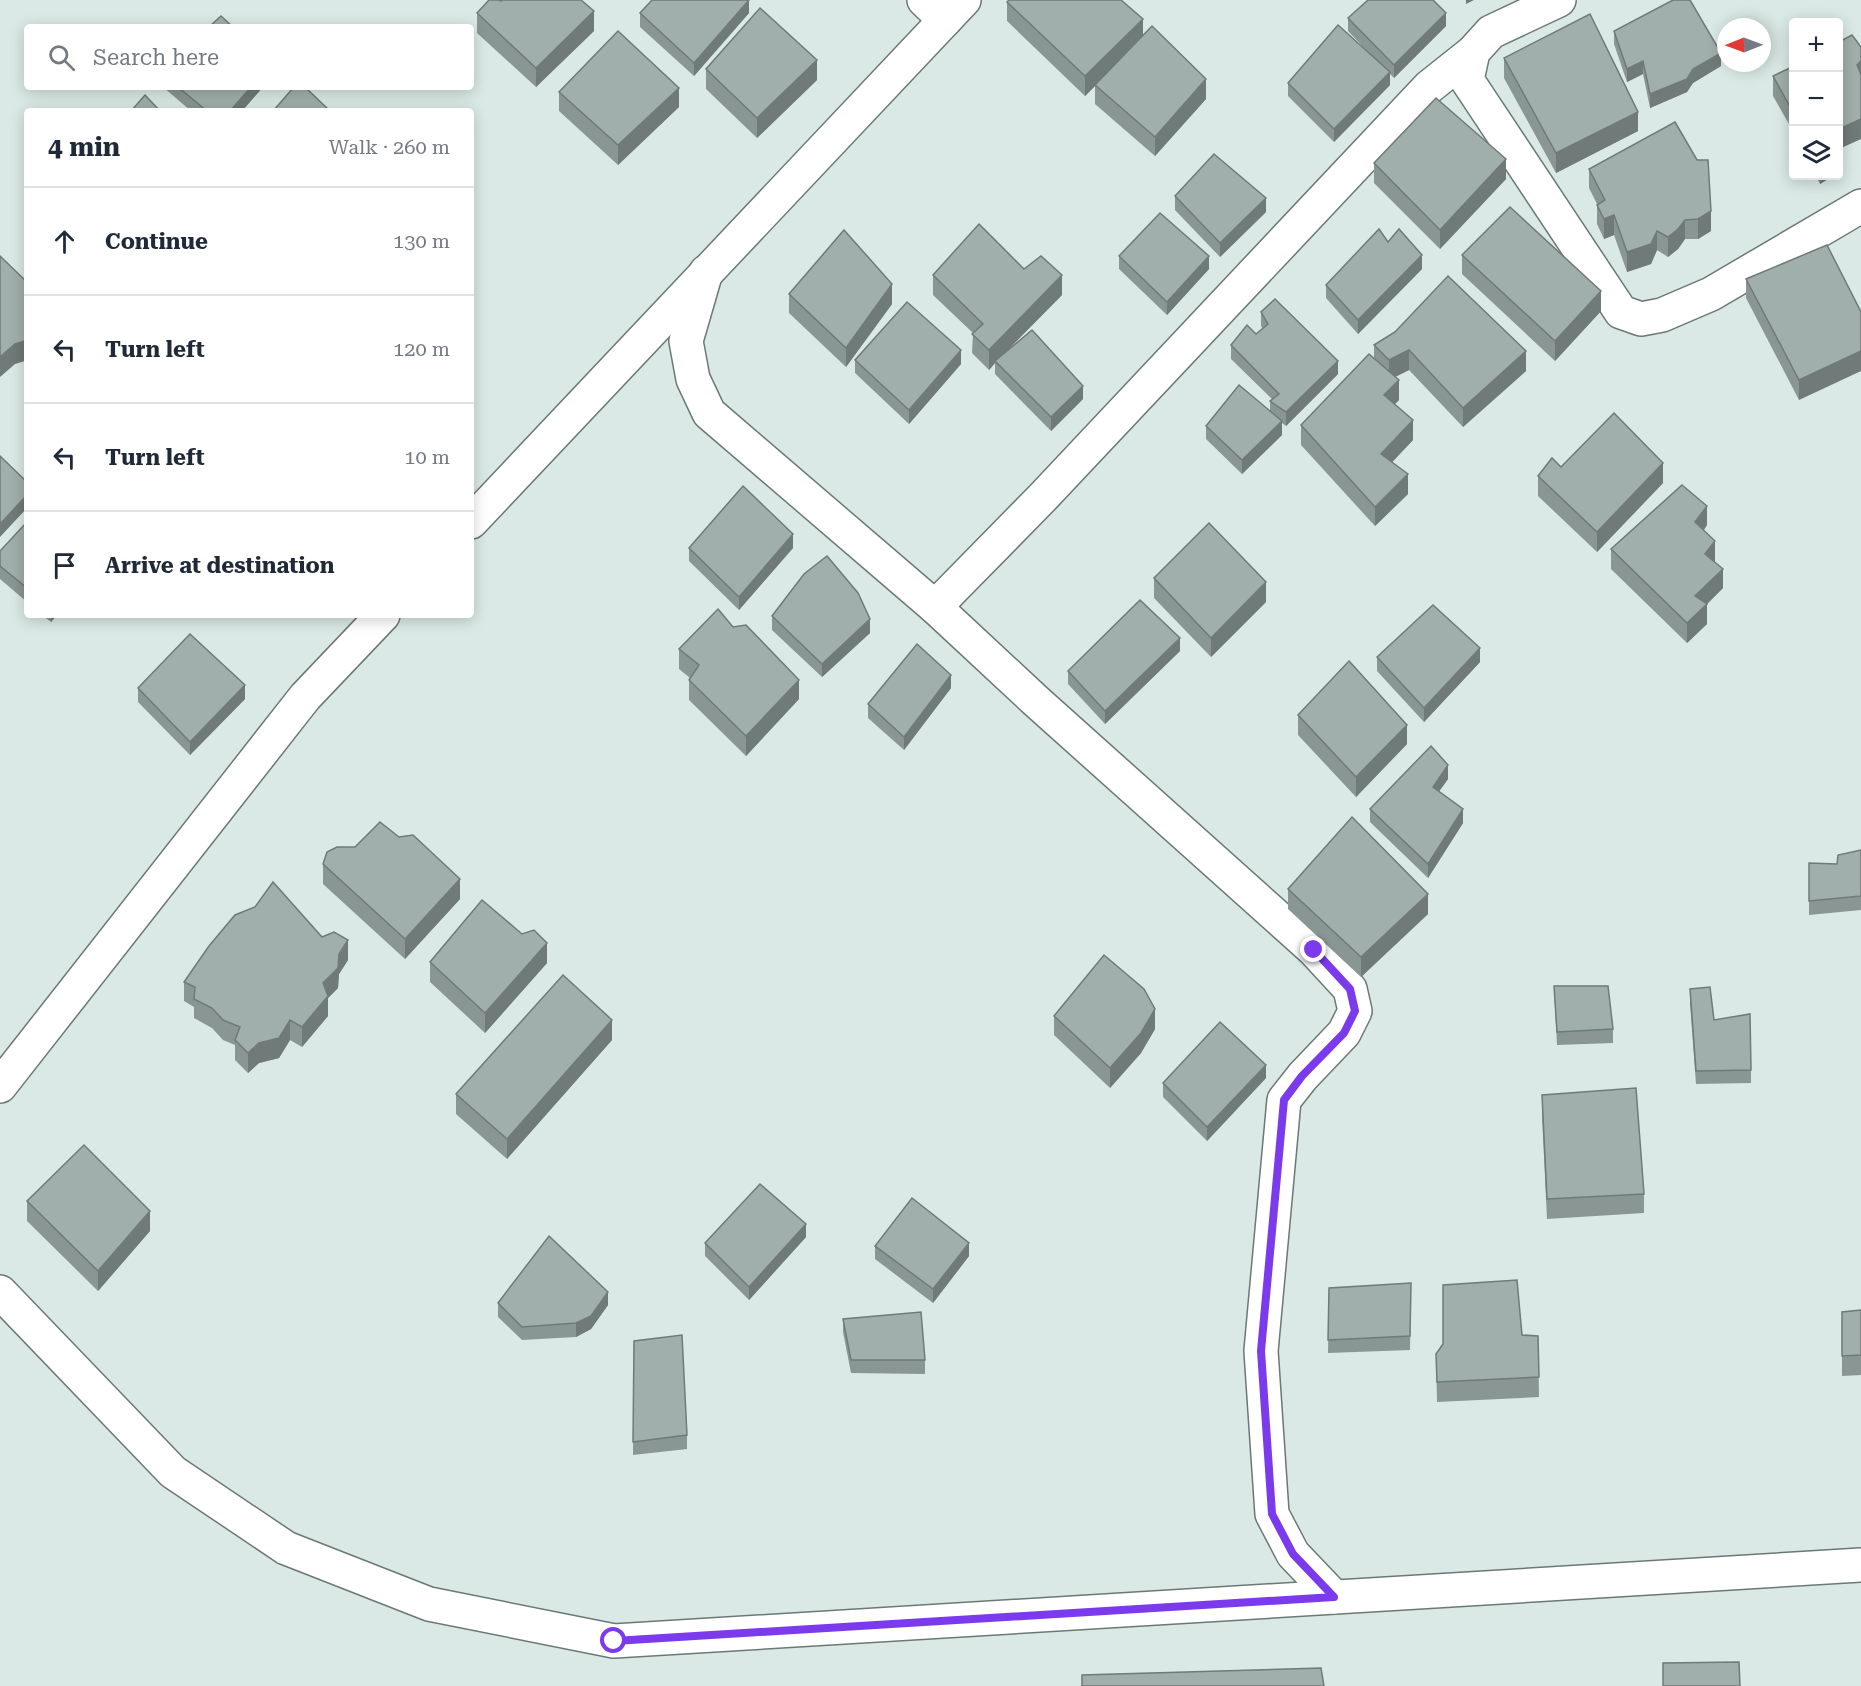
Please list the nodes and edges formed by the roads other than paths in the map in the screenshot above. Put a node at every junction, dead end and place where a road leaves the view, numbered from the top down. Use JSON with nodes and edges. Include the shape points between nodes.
{"nodes":[{"id":1,"x":1559,"y":0,"type":"edge"},
{"id":2,"x":944,"y":6,"type":"edge"},
{"id":3,"x":1473,"y":52,"type":"junction"},
{"id":4,"x":1861,"y":206,"type":"edge"},
{"id":5,"x":706,"y":272,"type":"junction"},
{"id":6,"x":474,"y":519,"type":"edge"},
{"id":7,"x":935,"y":607,"type":"junction"},
{"id":8,"x":380,"y":618,"type":"edge"},
{"id":9,"x":0,"y":1086,"type":"edge"},
{"id":10,"x":0,"y":1292,"type":"edge"},
{"id":11,"x":1861,"y":1565,"type":"edge"},
{"id":12,"x":1334,"y":1597,"type":"junction"}],
"edges":[{"from":1,"to":3,"type":"street","via":[[1491,32]]},
{"from":2,"to":5,"type":"street"},
{"from":3,"to":4,"type":"street","via":[[1467,80],[1621,312],[1641,319],[1662,315],[1711,294]]},
{"from":3,"to":7,"type":"street","via":[[1429,87]]},
{"from":5,"to":6,"type":"street"},
{"from":5,"to":7,"type":"street","via":[[686,341],[693,380],[709,413]]},
{"from":7,"to":12,"type":"street","via":[[1314,950],[1350,989],[1355,1011],[1344,1033],[1284,1100],[1261,1351],[1272,1514],[1293,1554]]},
{"from":8,"to":9,"type":"street","via":[[305,697]]},
{"from":10,"to":12,"type":"street","via":[[173,1472],[286,1548],[429,1604],[614,1641]]},
{"from":11,"to":12,"type":"street"}]}
